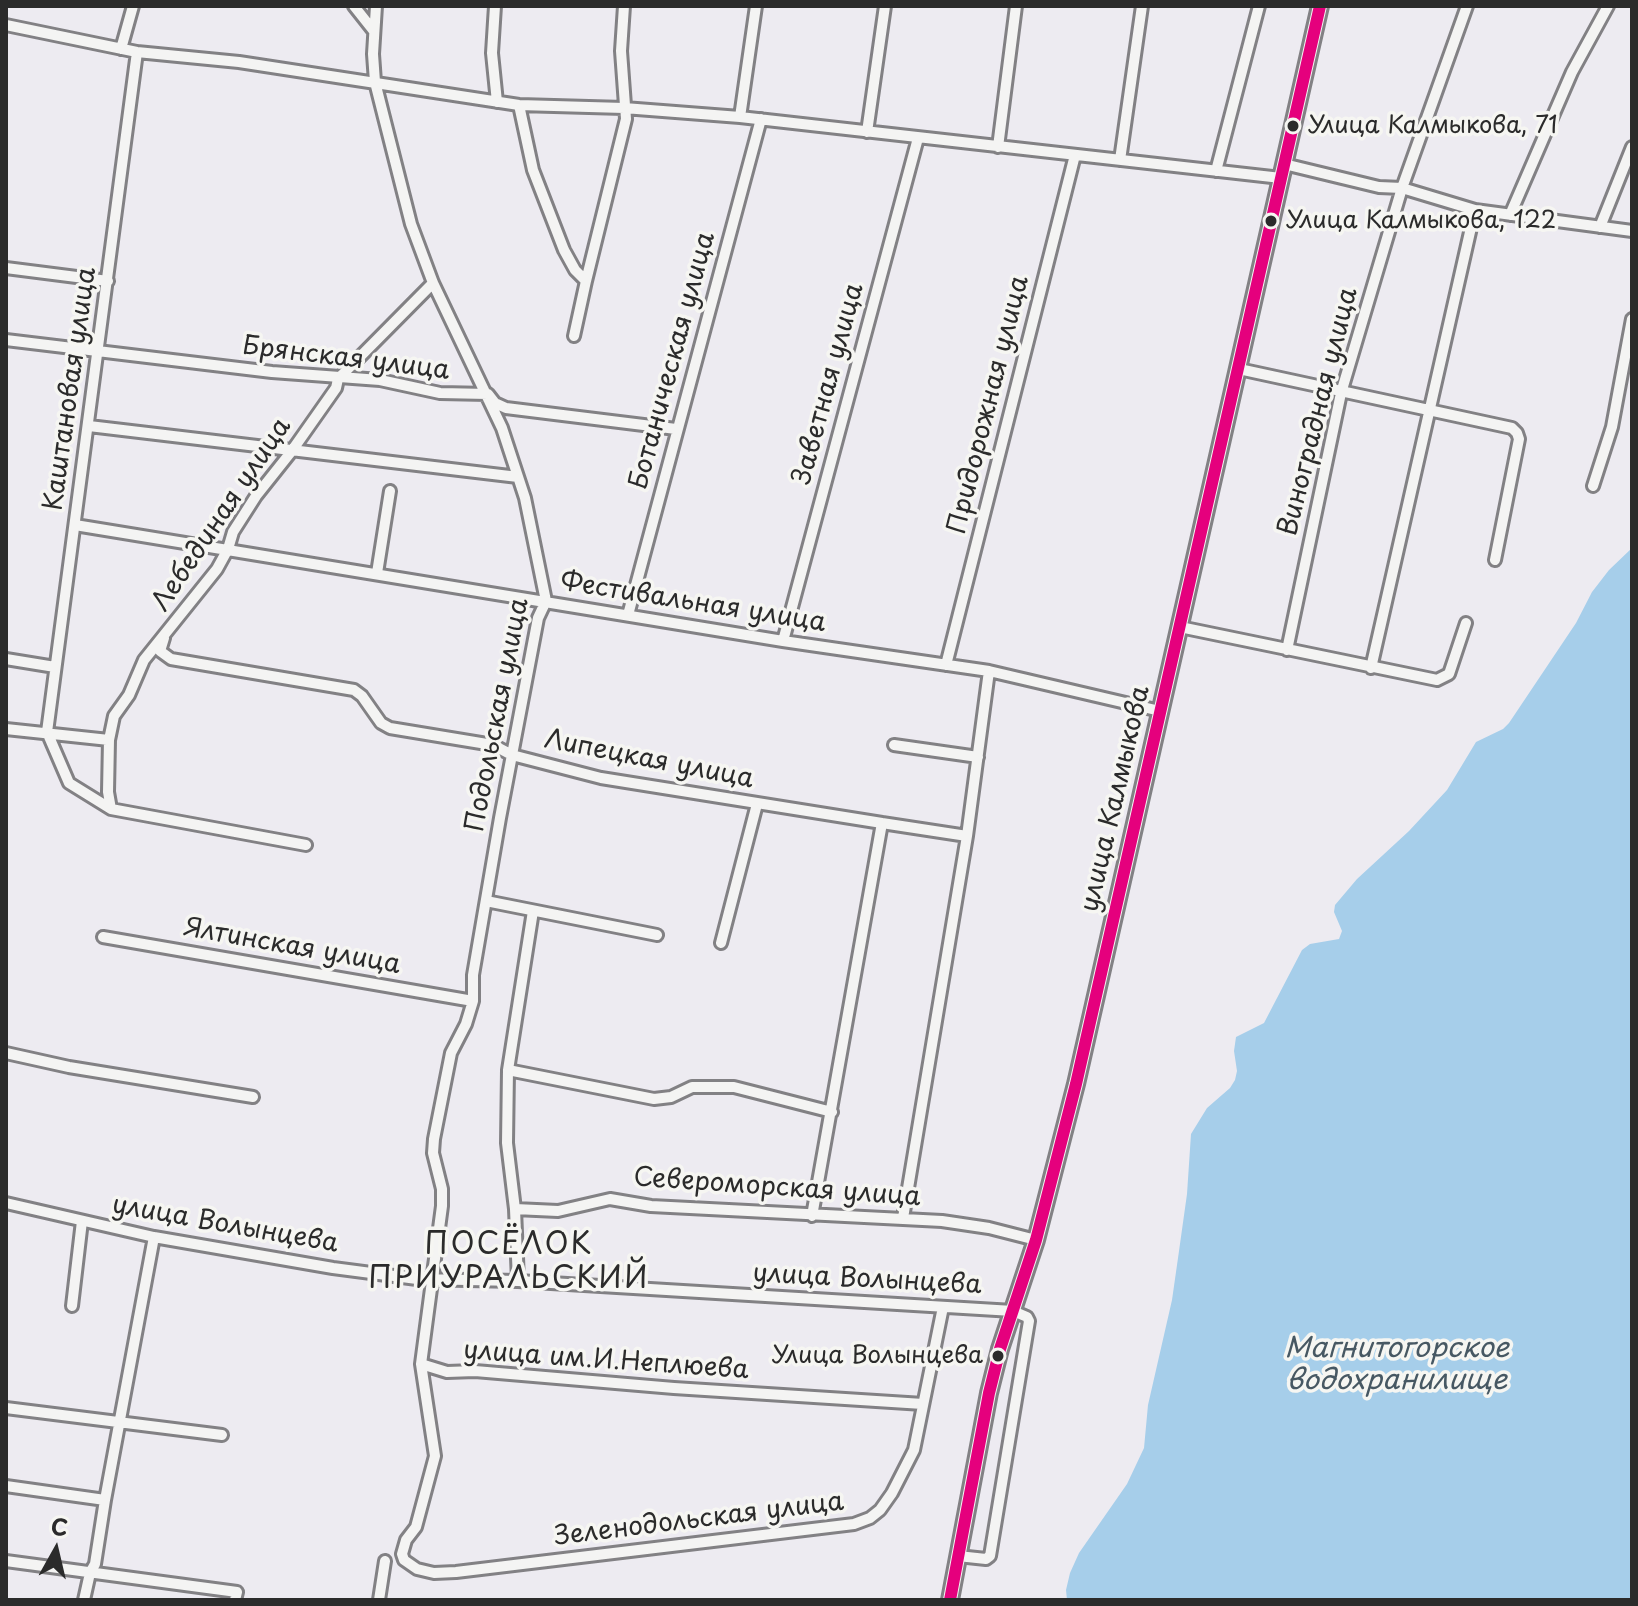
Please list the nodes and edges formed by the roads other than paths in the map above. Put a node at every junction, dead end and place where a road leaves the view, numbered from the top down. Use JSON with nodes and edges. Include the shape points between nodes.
{"nodes":[{"id":1,"x":133,"y":6,"type":"edge"},
{"id":2,"x":354,"y":6,"type":"edge"},
{"id":3,"x":376,"y":6,"type":"edge"},
{"id":4,"x":495,"y":6,"type":"edge"},
{"id":5,"x":624,"y":6,"type":"edge"},
{"id":6,"x":756,"y":6,"type":"edge"},
{"id":7,"x":885,"y":6,"type":"edge"},
{"id":8,"x":1016,"y":6,"type":"edge"},
{"id":9,"x":1142,"y":6,"type":"edge"},
{"id":10,"x":1259,"y":6,"type":"edge"},
{"id":11,"x":1320,"y":6,"type":"edge"},
{"id":12,"x":1467,"y":6,"type":"edge"},
{"id":13,"x":1608,"y":6,"type":"edge"},
{"id":14,"x":6,"y":25,"type":"edge"},
{"id":15,"x":373,"y":30,"type":"junction"},
{"id":16,"x":121,"y":49,"type":"junction"},
{"id":17,"x":137,"y":52,"type":"junction"},
{"id":18,"x":375,"y":82,"type":"junction"},
{"id":19,"x":497,"y":102,"type":"junction"},
{"id":20,"x":519,"y":105,"type":"junction"},
{"id":21,"x":624,"y":108,"type":"junction"},
{"id":22,"x":740,"y":117,"type":"junction"},
{"id":23,"x":761,"y":119,"type":"junction"},
{"id":24,"x":867,"y":132,"type":"junction"},
{"id":25,"x":918,"y":138,"type":"junction"},
{"id":26,"x":998,"y":147,"type":"junction"},
{"id":27,"x":1632,"y":147,"type":"edge"},
{"id":28,"x":1075,"y":155,"type":"junction"},
{"id":29,"x":1120,"y":160,"type":"junction"},
{"id":30,"x":1216,"y":171,"type":"junction"},
{"id":31,"x":1282,"y":171,"type":"junction"},
{"id":32,"x":1402,"y":188,"type":"junction"},
{"id":33,"x":1475,"y":210,"type":"junction"},
{"id":34,"x":1510,"y":215,"type":"junction"},
{"id":35,"x":1600,"y":227,"type":"junction"},
{"id":36,"x":1632,"y":231,"type":"edge"},
{"id":37,"x":6,"y":268,"type":"edge"},
{"id":38,"x":108,"y":281,"type":"junction"},
{"id":39,"x":586,"y":281,"type":"junction"},
{"id":40,"x":433,"y":283,"type":"junction"},
{"id":41,"x":1632,"y":319,"type":"edge"},
{"id":42,"x":574,"y":336,"type":"dead end"},
{"id":43,"x":6,"y":340,"type":"edge"},
{"id":44,"x":98,"y":351,"type":"junction"},
{"id":45,"x":1239,"y":369,"type":"junction"},
{"id":46,"x":338,"y":379,"type":"junction"},
{"id":47,"x":1341,"y":393,"type":"junction"},
{"id":48,"x":488,"y":394,"type":"junction"},
{"id":49,"x":1428,"y":412,"type":"junction"},
{"id":50,"x":89,"y":426,"type":"junction"},
{"id":51,"x":676,"y":429,"type":"junction"},
{"id":52,"x":291,"y":452,"type":"junction"},
{"id":53,"x":518,"y":477,"type":"junction"},
{"id":54,"x":1593,"y":486,"type":"dead end"},
{"id":55,"x":390,"y":491,"type":"dead end"},
{"id":56,"x":75,"y":525,"type":"junction"},
{"id":57,"x":228,"y":549,"type":"junction"},
{"id":58,"x":1495,"y":560,"type":"dead end"},
{"id":59,"x":377,"y":573,"type":"junction"},
{"id":60,"x":546,"y":601,"type":"junction"},
{"id":61,"x":628,"y":615,"type":"junction"},
{"id":62,"x":1466,"y":623,"type":"dead end"},
{"id":63,"x":1180,"y":627,"type":"junction"},
{"id":64,"x":164,"y":638,"type":"junction"},
{"id":65,"x":783,"y":641,"type":"junction"},
{"id":66,"x":1287,"y":650,"type":"junction"},
{"id":67,"x":6,"y":659,"type":"edge"},
{"id":68,"x":946,"y":665,"type":"junction"},
{"id":69,"x":55,"y":667,"type":"junction"},
{"id":70,"x":1371,"y":668,"type":"junction"},
{"id":71,"x":989,"y":671,"type":"junction"},
{"id":72,"x":1160,"y":711,"type":"junction"},
{"id":73,"x":6,"y":729,"type":"edge"},
{"id":74,"x":47,"y":732,"type":"junction"},
{"id":75,"x":109,"y":740,"type":"junction"},
{"id":76,"x":894,"y":745,"type":"dead end"},
{"id":77,"x":512,"y":755,"type":"junction"},
{"id":78,"x":978,"y":757,"type":"junction"},
{"id":79,"x":757,"y":804,"type":"junction"},
{"id":80,"x":111,"y":809,"type":"junction"},
{"id":81,"x":882,"y":823,"type":"junction"},
{"id":82,"x":967,"y":836,"type":"junction"},
{"id":83,"x":306,"y":845,"type":"dead end"},
{"id":84,"x":486,"y":901,"type":"junction"},
{"id":85,"x":533,"y":911,"type":"junction"},
{"id":86,"x":657,"y":935,"type":"dead end"},
{"id":87,"x":103,"y":937,"type":"dead end"},
{"id":88,"x":721,"y":943,"type":"dead end"},
{"id":89,"x":473,"y":1001,"type":"junction"},
{"id":90,"x":6,"y":1053,"type":"edge"},
{"id":91,"x":508,"y":1070,"type":"junction"},
{"id":92,"x":253,"y":1097,"type":"dead end"},
{"id":93,"x":832,"y":1112,"type":"junction"},
{"id":94,"x":6,"y":1203,"type":"edge"},
{"id":95,"x":515,"y":1209,"type":"junction"},
{"id":96,"x":812,"y":1216,"type":"junction"},
{"id":97,"x":903,"y":1218,"type":"junction"},
{"id":98,"x":82,"y":1221,"type":"junction"},
{"id":99,"x":154,"y":1237,"type":"junction"},
{"id":100,"x":1036,"y":1240,"type":"junction"},
{"id":101,"x":433,"y":1280,"type":"junction"},
{"id":102,"x":518,"y":1281,"type":"junction"},
{"id":103,"x":72,"y":1306,"type":"dead end"},
{"id":104,"x":943,"y":1307,"type":"junction"},
{"id":105,"x":1013,"y":1311,"type":"junction"},
{"id":106,"x":421,"y":1364,"type":"junction"},
{"id":107,"x":923,"y":1404,"type":"junction"},
{"id":108,"x":6,"y":1408,"type":"edge"},
{"id":109,"x":120,"y":1422,"type":"junction"},
{"id":110,"x":222,"y":1435,"type":"dead end"},
{"id":111,"x":6,"y":1486,"type":"edge"},
{"id":112,"x":105,"y":1500,"type":"junction"},
{"id":113,"x":958,"y":1556,"type":"junction"},
{"id":114,"x":6,"y":1561,"type":"edge"},
{"id":115,"x":385,"y":1561,"type":"dead end"},
{"id":116,"x":90,"y":1573,"type":"junction"},
{"id":117,"x":84,"y":1600,"type":"edge"},
{"id":118,"x":235,"y":1600,"type":"edge"},
{"id":119,"x":379,"y":1600,"type":"edge"},
{"id":120,"x":950,"y":1600,"type":"edge"}],
"edges":[{"from":1,"to":16,"type":"street"},
{"from":2,"to":15,"type":"street"},
{"from":3,"to":15,"type":"street","name":"Подольская улица"},
{"from":4,"to":19,"type":"street"},
{"from":5,"to":21,"type":"street"},
{"from":6,"to":22,"type":"street"},
{"from":7,"to":24,"type":"street"},
{"from":8,"to":26,"type":"street"},
{"from":9,"to":29,"type":"street"},
{"from":10,"to":30,"type":"street"},
{"from":11,"to":31,"type":"main road","name":"улица Калмыкова"},
{"from":12,"to":32,"type":"street","name":"Виноградная улица"},
{"from":13,"to":34,"type":"street","via":[[1572,72]]},
{"from":14,"to":16,"type":"street"},
{"from":15,"to":18,"type":"street","name":"Подольская улица"},
{"from":16,"to":17,"type":"street"},
{"from":17,"to":18,"type":"street"},
{"from":17,"to":38,"type":"street","name":"Каштановая улица"},
{"from":18,"to":19,"type":"street"},
{"from":18,"to":40,"type":"street","name":"Подольская улица","via":[[411,224]]},
{"from":19,"to":20,"type":"street"},
{"from":20,"to":21,"type":"street"},
{"from":20,"to":39,"type":"street","via":[[538,182],[564,250]]},
{"from":21,"to":22,"type":"street"},
{"from":21,"to":39,"type":"street","via":[[626,119]]},
{"from":22,"to":23,"type":"street"},
{"from":23,"to":24,"type":"street"},
{"from":23,"to":51,"type":"street","name":"Ботаническая улица"},
{"from":24,"to":25,"type":"street"},
{"from":25,"to":26,"type":"street"},
{"from":25,"to":65,"type":"street","name":"Заветная улица"},
{"from":26,"to":28,"type":"street"},
{"from":27,"to":35,"type":"street"},
{"from":28,"to":29,"type":"street"},
{"from":28,"to":68,"type":"street","name":"Придорожная улица"},
{"from":29,"to":30,"type":"street"},
{"from":30,"to":31,"type":"street"},
{"from":31,"to":32,"type":"street"},
{"from":31,"to":45,"type":"main road","name":"улица Калмыкова"},
{"from":32,"to":33,"type":"street"},
{"from":32,"to":47,"type":"street","name":"Виноградная улица"},
{"from":33,"to":34,"type":"street"},
{"from":33,"to":49,"type":"street"},
{"from":34,"to":35,"type":"street"},
{"from":35,"to":36,"type":"street"},
{"from":37,"to":38,"type":"street"},
{"from":38,"to":44,"type":"street","name":"Каштановая улица"},
{"from":39,"to":42,"type":"street"},
{"from":40,"to":46,"type":"street","name":"Лебединая улица"},
{"from":40,"to":48,"type":"street","name":"Подольская улица"},
{"from":41,"to":54,"type":"street","via":[[1612,427]]},
{"from":43,"to":44,"type":"street","name":"Брянская улица"},
{"from":44,"to":46,"type":"street","name":"Брянская улица"},
{"from":44,"to":50,"type":"street","name":"Каштановая улица"},
{"from":45,"to":47,"type":"street"},
{"from":45,"to":63,"type":"main road","name":"улица Калмыкова"},
{"from":46,"to":48,"type":"street","name":"Брянская улица"},
{"from":46,"to":52,"type":"street","name":"Лебединая улица"},
{"from":47,"to":49,"type":"street"},
{"from":47,"to":66,"type":"street","name":"Виноградная улица"},
{"from":48,"to":51,"type":"street","name":"Брянская улица","via":[[500,407]]},
{"from":48,"to":53,"type":"street","name":"Подольская улица"},
{"from":49,"to":58,"type":"street","via":[[1517,433]]},
{"from":49,"to":70,"type":"street"},
{"from":50,"to":52,"type":"street"},
{"from":50,"to":56,"type":"street","name":"Каштановая улица"},
{"from":51,"to":61,"type":"street","name":"Ботаническая улица"},
{"from":52,"to":53,"type":"street"},
{"from":52,"to":57,"type":"street","name":"Лебединая улица","via":[[256,496]]},
{"from":53,"to":60,"type":"street","name":"Подольская улица"},
{"from":55,"to":59,"type":"street"},
{"from":56,"to":57,"type":"street","name":"Фестивальная улица"},
{"from":56,"to":69,"type":"street","name":"Каштановая улица"},
{"from":57,"to":59,"type":"street","name":"Фестивальная улица"},
{"from":57,"to":64,"type":"street","name":"Лебединая улица"},
{"from":59,"to":60,"type":"street","name":"Фестивальная улица"},
{"from":60,"to":61,"type":"street","name":"Фестивальная улица"},
{"from":60,"to":77,"type":"street","name":"Подольская улица","via":[[538,618]]},
{"from":61,"to":65,"type":"street","name":"Фестивальная улица"},
{"from":62,"to":70,"type":"street","via":[[1444,678]]},
{"from":63,"to":66,"type":"street"},
{"from":63,"to":72,"type":"main road","name":"улица Калмыкова"},
{"from":64,"to":75,"type":"street","name":"Лебединая улица","via":[[144,660],[114,716]]},
{"from":64,"to":77,"type":"street","name":"Липецкая улица","via":[[160,651],[166,657],[354,690],[384,726],[493,745]]},
{"from":65,"to":68,"type":"street","name":"Фестивальная улица"},
{"from":66,"to":70,"type":"street"},
{"from":67,"to":69,"type":"street"},
{"from":68,"to":71,"type":"street","name":"Фестивальная улица"},
{"from":69,"to":74,"type":"street","name":"Каштановая улица"},
{"from":71,"to":72,"type":"street","name":"Фестивальная улица"},
{"from":71,"to":78,"type":"street"},
{"from":72,"to":100,"type":"main road","name":"улица Калмыкова"},
{"from":73,"to":74,"type":"street"},
{"from":74,"to":75,"type":"street"},
{"from":74,"to":80,"type":"street","via":[[69,783]]},
{"from":75,"to":80,"type":"street","name":"Лебединая улица"},
{"from":76,"to":78,"type":"street"},
{"from":77,"to":79,"type":"street","name":"Липецкая улица","via":[[601,778]]},
{"from":77,"to":84,"type":"street","name":"Подольская улица"},
{"from":78,"to":82,"type":"street"},
{"from":79,"to":81,"type":"street","name":"Липецкая улица"},
{"from":79,"to":88,"type":"street"},
{"from":80,"to":83,"type":"street"},
{"from":81,"to":82,"type":"street","name":"Липецкая улица"},
{"from":81,"to":93,"type":"street"},
{"from":82,"to":97,"type":"street"},
{"from":84,"to":85,"type":"street"},
{"from":84,"to":89,"type":"street","name":"Подольская улица"},
{"from":85,"to":86,"type":"street"},
{"from":85,"to":91,"type":"street"},
{"from":87,"to":89,"type":"street","name":"Ялтинская улица"},
{"from":89,"to":101,"type":"street","name":"Подольская улица","via":[[451,1053],[434,1139],[442,1206]]},
{"from":90,"to":92,"type":"street"},
{"from":91,"to":93,"type":"street","via":[[654,1099],[692,1087],[734,1087]]},
{"from":91,"to":95,"type":"street","via":[[507,1143]]},
{"from":93,"to":96,"type":"street"},
{"from":94,"to":98,"type":"street","name":"улица Волынцева"},
{"from":95,"to":96,"type":"street","name":"Североморская улица","via":[[558,1211],[610,1199]]},
{"from":95,"to":102,"type":"street"},
{"from":96,"to":97,"type":"street","name":"Североморская улица"},
{"from":97,"to":100,"type":"street","name":"Североморская улица","via":[[963,1223]]},
{"from":98,"to":99,"type":"street","name":"улица Волынцева"},
{"from":98,"to":103,"type":"street"},
{"from":99,"to":101,"type":"street","name":"улица Волынцева"},
{"from":99,"to":109,"type":"street"},
{"from":100,"to":105,"type":"main road","name":"улица Калмыкова"},
{"from":101,"to":102,"type":"street","name":"улица Волынцева"},
{"from":101,"to":106,"type":"street","name":"улица им.И.Неплюева"},
{"from":102,"to":104,"type":"street","name":"улица Волынцева"},
{"from":104,"to":105,"type":"street","name":"улица Волынцева"},
{"from":104,"to":107,"type":"street","name":"Зеленодольская улица"},
{"from":105,"to":113,"type":"main road","name":"улица Калмыкова","via":[[989,1393]]},
{"from":105,"to":113,"type":"street","via":[[1029,1321],[990,1556]]},
{"from":106,"to":107,"type":"street","name":"улица им.И.Неплюева","via":[[447,1372]]},
{"from":106,"to":107,"type":"street","name":"Зеленодольская улица","via":[[435,1456],[416,1527],[403,1547],[404,1560],[425,1571],[456,1572],[854,1524],[880,1510],[892,1493],[914,1450]]},
{"from":108,"to":109,"type":"street"},
{"from":109,"to":110,"type":"street"},
{"from":109,"to":112,"type":"street"},
{"from":111,"to":112,"type":"street"},
{"from":112,"to":116,"type":"street"},
{"from":113,"to":120,"type":"main road","name":"улица Калмыкова"},
{"from":114,"to":116,"type":"street"},
{"from":115,"to":119,"type":"street"},
{"from":116,"to":117,"type":"street"},
{"from":116,"to":118,"type":"street","via":[[237,1592]]}]}
